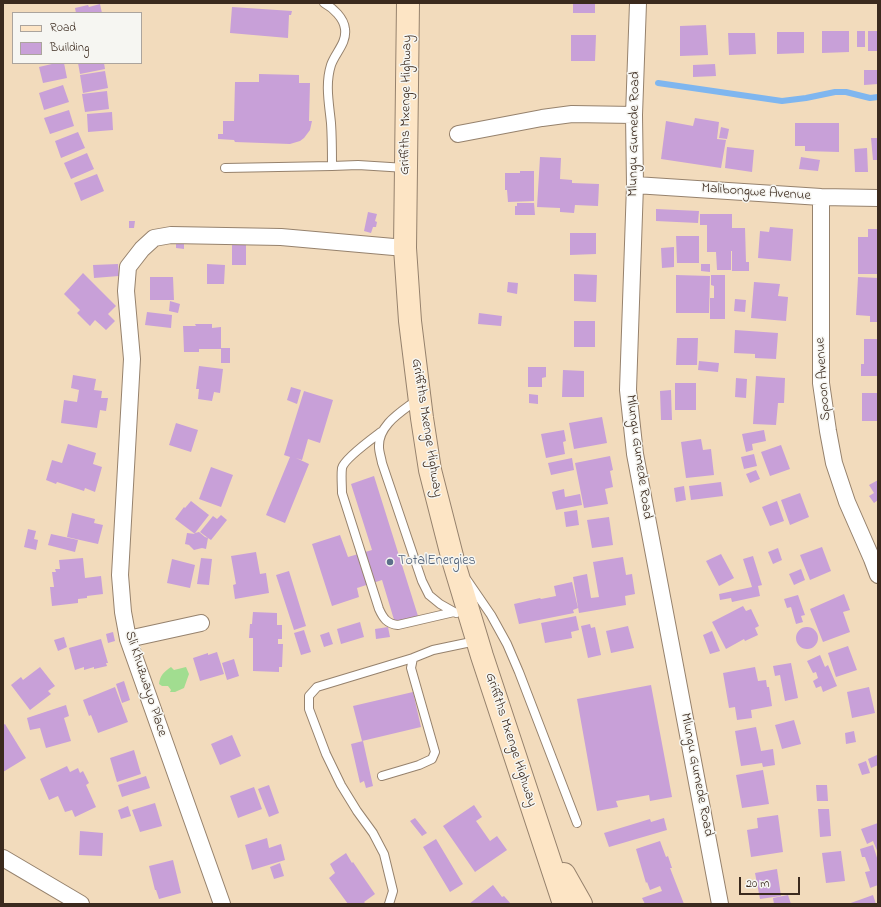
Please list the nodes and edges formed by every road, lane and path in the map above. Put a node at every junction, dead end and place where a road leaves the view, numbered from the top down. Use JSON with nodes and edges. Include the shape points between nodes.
{"nodes":[{"id":1,"x":324,"y":3,"type":"edge"},
{"id":2,"x":408,"y":3,"type":"edge"},
{"id":3,"x":638,"y":3,"type":"edge"},
{"id":4,"x":634,"y":115,"type":"junction"},
{"id":5,"x":458,"y":134,"type":"dead end"},
{"id":6,"x":332,"y":166,"type":"junction"},
{"id":7,"x":225,"y":168,"type":"dead end"},
{"id":8,"x":406,"y":168,"type":"junction"},
{"id":9,"x":635,"y":185,"type":"junction"},
{"id":10,"x":821,"y":197,"type":"junction"},
{"id":11,"x":878,"y":198,"type":"edge"},
{"id":12,"x":405,"y":248,"type":"junction"},
{"id":13,"x":419,"y":398,"type":"junction"},
{"id":14,"x":382,"y":432,"type":"junction"},
{"id":15,"x":875,"y":558,"type":"edge"},
{"id":16,"x":453,"y":560,"type":"junction"},
{"id":17,"x":878,"y":575,"type":"edge"},
{"id":18,"x":202,"y":623,"type":"dead end"},
{"id":19,"x":468,"y":626,"type":"junction"},
{"id":20,"x":128,"y":639,"type":"junction"},
{"id":21,"x":413,"y":658,"type":"junction"},
{"id":22,"x":382,"y":776,"type":"dead end"},
{"id":23,"x":577,"y":824,"type":"dead end"},
{"id":24,"x":542,"y":837,"type":"junction"},
{"id":25,"x":3,"y":858,"type":"edge"},
{"id":26,"x":81,"y":904,"type":"edge"},
{"id":27,"x":222,"y":904,"type":"edge"},
{"id":28,"x":389,"y":904,"type":"edge"},
{"id":29,"x":564,"y":904,"type":"edge"},
{"id":30,"x":580,"y":904,"type":"edge"},
{"id":31,"x":720,"y":904,"type":"edge"}],
"edges":[{"from":1,"to":6,"type":"lane","via":[[340,17],[345,28],[344,40],[332,63],[327,82]]},
{"from":2,"to":8,"type":"street","name":"Griffiths Mxenge Highway"},
{"from":3,"to":4,"type":"street","name":"Mlungu Gumede Road"},
{"from":4,"to":5,"type":"street","via":[[572,114]]},
{"from":4,"to":9,"type":"street","name":"Mlungu Gumede Road"},
{"from":6,"to":7,"type":"lane"},
{"from":6,"to":8,"type":"lane"},
{"from":8,"to":12,"type":"street","name":"Griffiths Mxenge Highway"},
{"from":9,"to":10,"type":"street","name":"Malibongwe Avenue"},
{"from":9,"to":31,"type":"street","name":"Mlungu Gumede Road","via":[[628,390],[630,419]]},
{"from":10,"to":11,"type":"street","name":"Malibongwe Avenue"},
{"from":10,"to":15,"type":"street","name":"Spoon Avenue","via":[[821,383],[827,424],[834,463],[847,502]]},
{"from":12,"to":13,"type":"street","name":"Griffiths Mxenge Highway"},
{"from":12,"to":20,"type":"street","name":"Sli Khuzwayo Place","via":[[280,236],[171,235],[154,238],[128,267],[126,291],[132,359],[120,575]]},
{"from":13,"to":14,"type":"lane","via":[[389,422]]},
{"from":13,"to":16,"type":"street","name":"Griffiths Mxenge Highway","via":[[430,470]]},
{"from":14,"to":19,"type":"lane","via":[[378,446],[382,463],[422,581],[429,595]]},
{"from":14,"to":19,"type":"lane","via":[[342,466],[342,493],[382,615],[387,622],[398,625]]},
{"from":15,"to":17,"type":"street","name":"Spoon Avenue"},
{"from":16,"to":19,"type":"street","name":"Griffiths Mxenge Highway"},
{"from":16,"to":23,"type":"lane","via":[[491,614],[507,644]]},
{"from":18,"to":20,"type":"street"},
{"from":19,"to":21,"type":"lane","via":[[433,650]]},
{"from":19,"to":24,"type":"street","name":"Griffiths Mxenge Highway"},
{"from":20,"to":27,"type":"street","name":"Sli Khuzwayo Place"},
{"from":21,"to":22,"type":"lane","via":[[411,668],[435,752],[432,759],[419,765]]},
{"from":21,"to":28,"type":"lane","via":[[317,688],[309,696],[309,708],[326,754],[341,785],[384,854],[393,890]]},
{"from":24,"to":29,"type":"street","name":"Griffiths Mxenge Highway"},
{"from":24,"to":30,"type":"street","name":"Griffiths Mxenge Highway"},
{"from":25,"to":26,"type":"street"}]}
